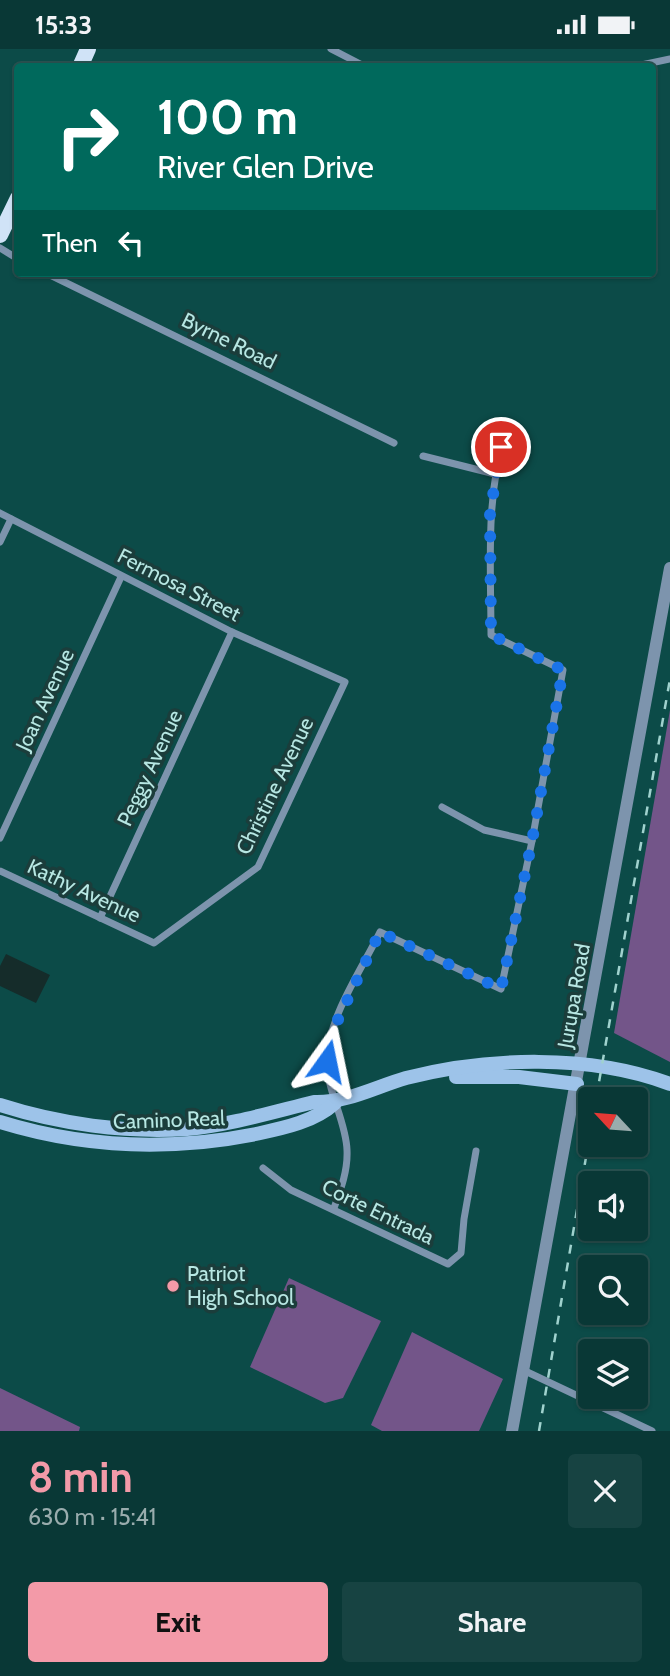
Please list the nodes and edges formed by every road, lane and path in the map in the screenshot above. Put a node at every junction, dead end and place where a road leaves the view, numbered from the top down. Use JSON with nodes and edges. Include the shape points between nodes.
{"nodes":[{"id":1,"x":331,"y":49,"type":"edge"},
{"id":2,"x":670,"y":59,"type":"edge"},
{"id":3,"x":358,"y":63,"type":"edge"},
{"id":4,"x":651,"y":63,"type":"edge"},
{"id":5,"x":14,"y":206,"type":"edge"},
{"id":6,"x":0,"y":235,"type":"edge"},
{"id":7,"x":54,"y":277,"type":"edge"},
{"id":8,"x":506,"y":431,"type":"dead end"},
{"id":9,"x":394,"y":443,"type":"dead end"},
{"id":10,"x":423,"y":456,"type":"dead end"},
{"id":11,"x":495,"y":474,"type":"junction"},
{"id":12,"x":0,"y":513,"type":"edge"},
{"id":13,"x":11,"y":519,"type":"junction"},
{"id":14,"x":0,"y":542,"type":"edge"},
{"id":15,"x":670,"y":568,"type":"edge"},
{"id":16,"x":121,"y":577,"type":"junction"},
{"id":17,"x":232,"y":632,"type":"junction"},
{"id":18,"x":345,"y":682,"type":"joint"},
{"id":19,"x":442,"y":807,"type":"dead end"},
{"id":20,"x":0,"y":838,"type":"edge"},
{"id":21,"x":532,"y":841,"type":"junction"},
{"id":22,"x":0,"y":871,"type":"edge"},
{"id":23,"x":100,"y":918,"type":"junction"},
{"id":24,"x":153,"y":943,"type":"joint"},
{"id":25,"x":581,"y":1065,"type":"junction"},
{"id":26,"x":441,"y":1072,"type":"junction"},
{"id":27,"x":578,"y":1084,"type":"junction"},
{"id":28,"x":670,"y":1084,"type":"edge"},
{"id":29,"x":335,"y":1103,"type":"junction"},
{"id":30,"x":0,"y":1105,"type":"edge"},
{"id":31,"x":65,"y":1121,"type":"junction"},
{"id":32,"x":2,"y":1123,"type":"edge"},
{"id":33,"x":476,"y":1150,"type":"dead end"},
{"id":34,"x":263,"y":1168,"type":"dead end"},
{"id":35,"x":334,"y":1208,"type":"junction"},
{"id":36,"x":522,"y":1370,"type":"junction"},
{"id":37,"x":512,"y":1431,"type":"edge"},
{"id":38,"x":652,"y":1431,"type":"edge"}],
"edges":[{"from":1,"to":3,"type":"street"},
{"from":2,"to":4,"type":"street"},
{"from":5,"to":6,"type":"main road"},
{"from":7,"to":9,"type":"street","name":"Byrne Road"},
{"from":8,"to":11,"type":"street"},
{"from":10,"to":11,"type":"street"},
{"from":11,"to":21,"type":"street","via":[[490,513],[491,635],[563,670]]},
{"from":12,"to":13,"type":"street","name":"Fermosa Street"},
{"from":13,"to":14,"type":"street"},
{"from":13,"to":16,"type":"street","name":"Fermosa Street"},
{"from":15,"to":25,"type":"street","name":"Jurupa Road"},
{"from":16,"to":17,"type":"street","name":"Fermosa Street"},
{"from":16,"to":20,"type":"street","name":"Joan Avenue"},
{"from":17,"to":18,"type":"street","name":"Fermosa Street"},
{"from":17,"to":23,"type":"street","name":"Peggy Avenue"},
{"from":18,"to":24,"type":"street","name":"Christine Avenue","via":[[258,867]]},
{"from":19,"to":21,"type":"street","via":[[484,830]]},
{"from":21,"to":29,"type":"street","via":[[501,989],[380,932],[329,1045],[328,1078]]},
{"from":22,"to":23,"type":"street","name":"Kathy Avenue"},
{"from":23,"to":24,"type":"street","name":"Kathy Avenue"},
{"from":25,"to":26,"type":"main road","name":"Camino Real","via":[[512,1063]]},
{"from":25,"to":27,"type":"street","name":"Jurupa Road"},
{"from":25,"to":28,"type":"main road","name":"Camino Real","via":[[639,1073]]},
{"from":26,"to":27,"type":"main road","via":[[460,1078],[519,1077]]},
{"from":26,"to":29,"type":"main road","name":"Camino Real","via":[[408,1078]]},
{"from":27,"to":36,"type":"street","name":"Jurupa Road"},
{"from":29,"to":31,"type":"main road","name":"Camino Real","via":[[314,1102],[185,1129],[121,1129]]},
{"from":29,"to":32,"type":"main road","name":"Camino Real","via":[[321,1115],[276,1130],[202,1143],[97,1143]]},
{"from":29,"to":35,"type":"street","via":[[348,1149],[344,1182]]},
{"from":30,"to":31,"type":"main road","name":"Camino Real"},
{"from":31,"to":32,"type":"main road","via":[[55,1126],[14,1118]]},
{"from":33,"to":35,"type":"street","name":"Corte Entrada","via":[[461,1253],[448,1264]]},
{"from":34,"to":35,"type":"street","name":"Corte Entrada","via":[[291,1190]]},
{"from":36,"to":37,"type":"street","name":"Jurupa Road"},
{"from":36,"to":38,"type":"street"}]}
